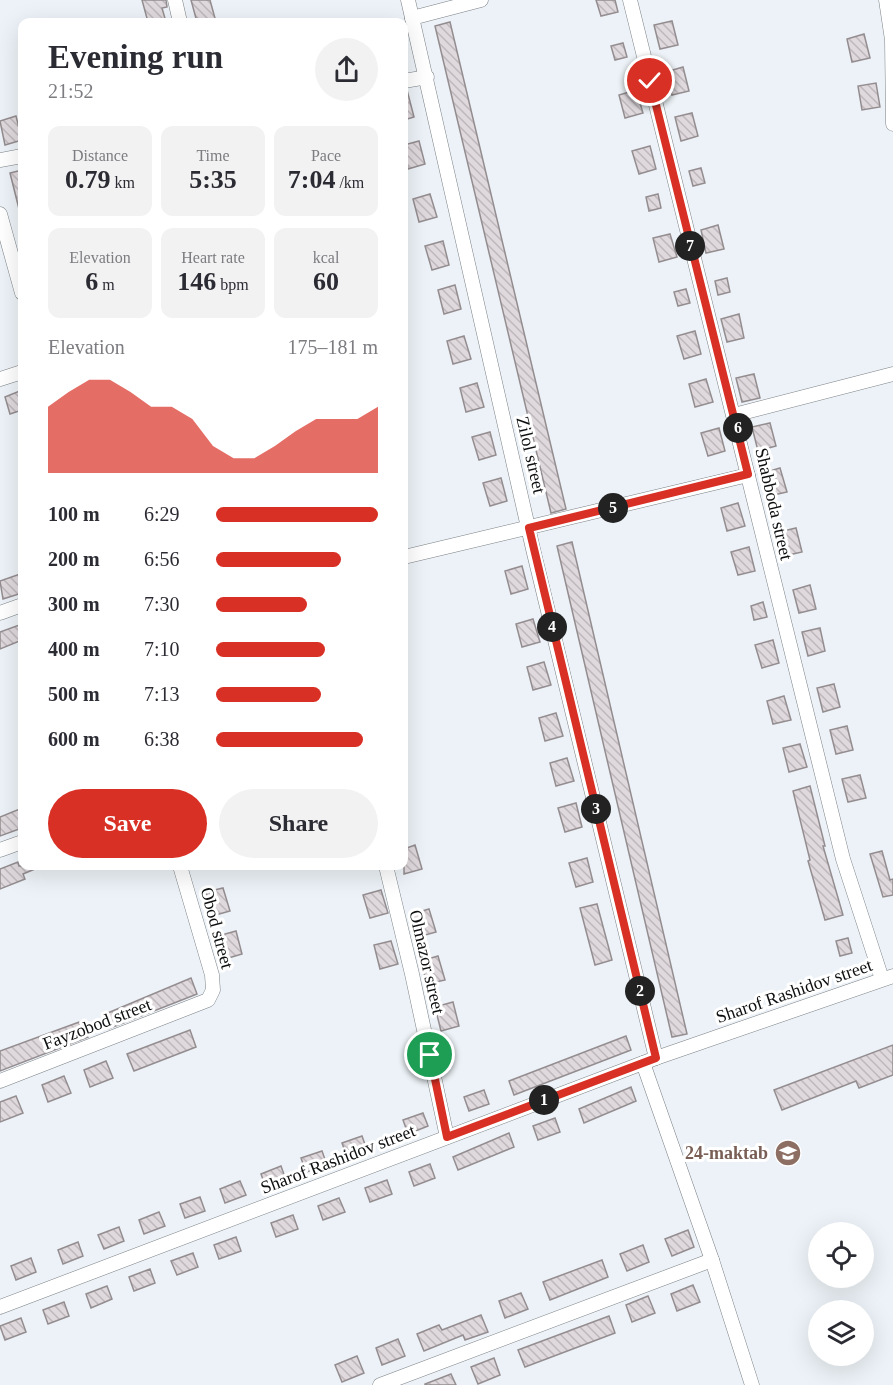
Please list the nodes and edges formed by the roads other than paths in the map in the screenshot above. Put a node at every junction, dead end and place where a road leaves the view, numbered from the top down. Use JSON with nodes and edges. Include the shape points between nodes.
{"nodes":[{"id":1,"x":175,"y":0,"type":"edge"},
{"id":2,"x":408,"y":0,"type":"edge"},
{"id":3,"x":481,"y":0,"type":"edge"},
{"id":4,"x":630,"y":0,"type":"edge"},
{"id":5,"x":886,"y":0,"type":"edge"},
{"id":6,"x":179,"y":18,"type":"edge"},
{"id":7,"x":412,"y":18,"type":"junction"},
{"id":8,"x":427,"y":77,"type":"junction"},
{"id":9,"x":408,"y":80,"type":"edge"},
{"id":10,"x":893,"y":124,"type":"edge"},
{"id":11,"x":18,"y":157,"type":"edge"},
{"id":12,"x":0,"y":160,"type":"edge"},
{"id":13,"x":0,"y":214,"type":"edge"},
{"id":14,"x":18,"y":279,"type":"edge"},
{"id":15,"x":18,"y":373,"type":"edge"},
{"id":16,"x":893,"y":374,"type":"edge"},
{"id":17,"x":0,"y":379,"type":"edge"},
{"id":18,"x":734,"y":415,"type":"junction"},
{"id":19,"x":748,"y":474,"type":"junction"},
{"id":20,"x":529,"y":528,"type":"junction"},
{"id":21,"x":408,"y":556,"type":"edge"},
{"id":22,"x":18,"y":606,"type":"edge"},
{"id":23,"x":0,"y":613,"type":"edge"},
{"id":24,"x":18,"y":843,"type":"edge"},
{"id":25,"x":0,"y":850,"type":"edge"},
{"id":26,"x":181,"y":870,"type":"edge"},
{"id":27,"x":387,"y":870,"type":"edge"},
{"id":28,"x":887,"y":977,"type":"edge"},
{"id":29,"x":208,"y":1000,"type":"joint"},
{"id":30,"x":649,"y":1060,"type":"junction"},
{"id":31,"x":0,"y":1081,"type":"edge"},
{"id":32,"x":447,"y":1137,"type":"junction"},
{"id":33,"x":712,"y":1260,"type":"junction"},
{"id":34,"x":0,"y":1307,"type":"edge"},
{"id":35,"x":380,"y":1385,"type":"edge"},
{"id":36,"x":752,"y":1385,"type":"edge"}],
"edges":[{"from":1,"to":6,"type":"street"},
{"from":2,"to":7,"type":"street","name":"Zilol street"},
{"from":3,"to":7,"type":"street"},
{"from":4,"to":18,"type":"street","name":"Shabboda street"},
{"from":5,"to":10,"type":"street","via":[[892,40]]},
{"from":7,"to":8,"type":"street","name":"Zilol street"},
{"from":8,"to":9,"type":"street"},
{"from":8,"to":20,"type":"street","name":"Zilol street"},
{"from":11,"to":12,"type":"street"},
{"from":13,"to":14,"type":"street"},
{"from":15,"to":17,"type":"street"},
{"from":16,"to":18,"type":"street"},
{"from":18,"to":19,"type":"street","name":"Shabboda street"},
{"from":19,"to":20,"type":"street"},
{"from":19,"to":28,"type":"street","name":"Shabboda street","via":[[843,859]]},
{"from":20,"to":21,"type":"street"},
{"from":20,"to":30,"type":"street","name":"Zilol street"},
{"from":22,"to":23,"type":"street"},
{"from":24,"to":25,"type":"street"},
{"from":26,"to":29,"type":"street","name":"Obod street","via":[[212,975],[213,990]]},
{"from":27,"to":32,"type":"street","name":"Olmazor street"},
{"from":28,"to":30,"type":"street","name":"Sharof Rashidov street"},
{"from":29,"to":31,"type":"street","name":"Fayzobod street"},
{"from":30,"to":32,"type":"street","name":"Sharof Rashidov street"},
{"from":30,"to":33,"type":"street","name":"Zilol street"},
{"from":32,"to":34,"type":"street","name":"Sharof Rashidov street"},
{"from":33,"to":35,"type":"street"},
{"from":33,"to":36,"type":"street","name":"Zilol street"}]}
